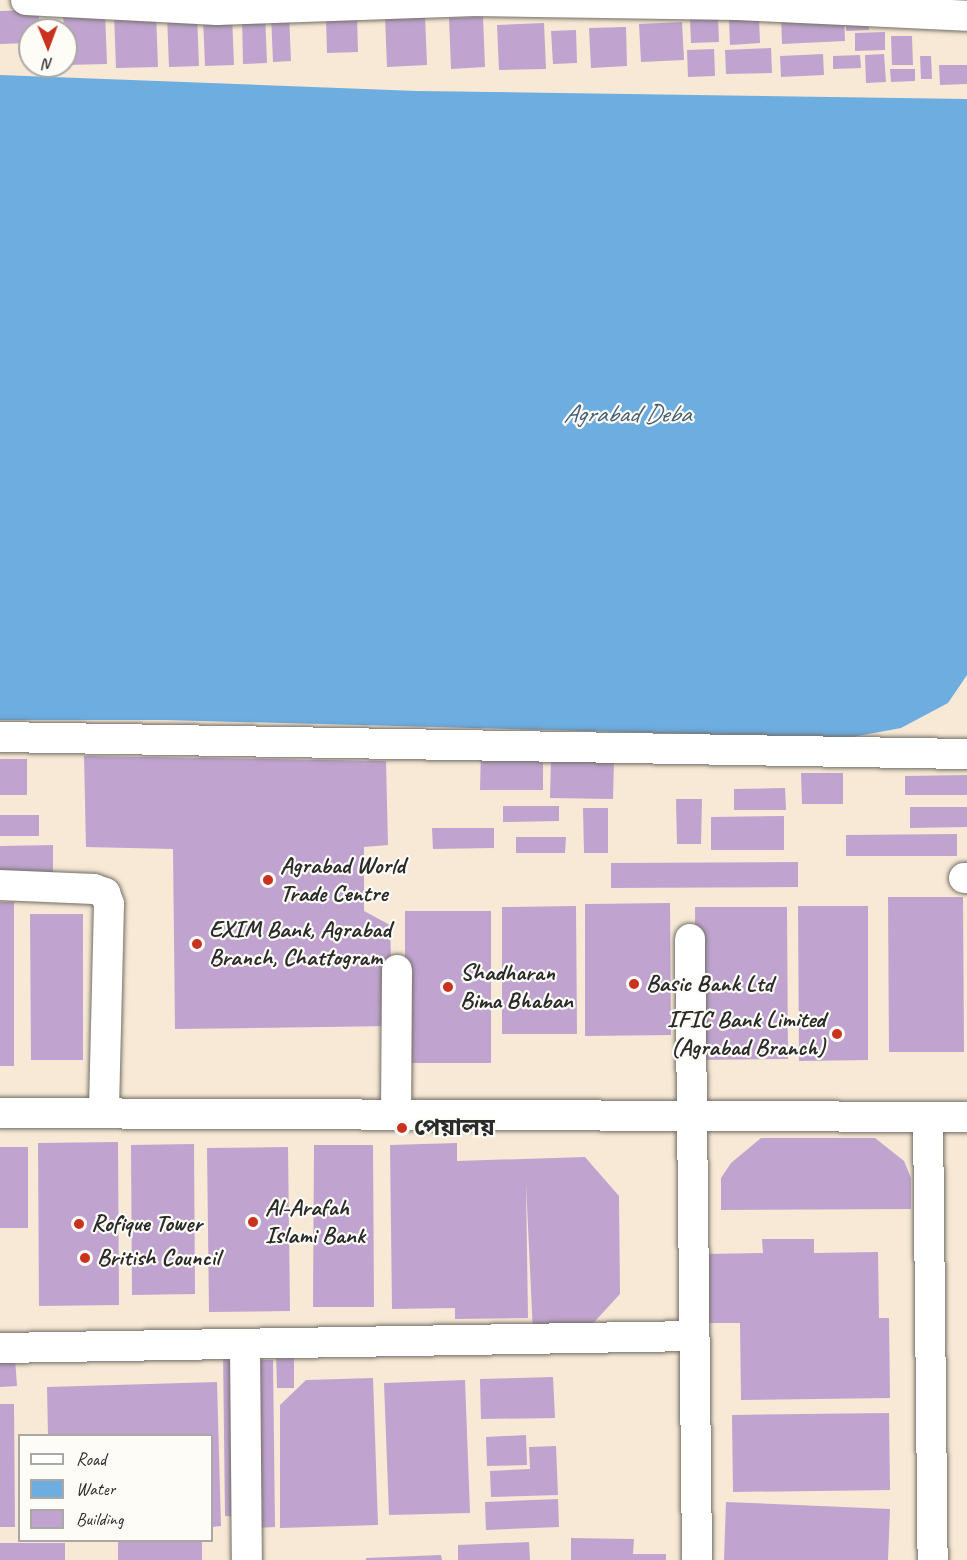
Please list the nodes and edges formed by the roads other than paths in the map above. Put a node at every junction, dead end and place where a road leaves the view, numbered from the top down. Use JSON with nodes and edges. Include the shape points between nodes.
{"nodes":[{"id":1,"x":26,"y":0,"type":"edge"},
{"id":2,"x":392,"y":2,"type":"edge"},
{"id":3,"x":967,"y":16,"type":"edge"},
{"id":4,"x":0,"y":737,"type":"edge"},
{"id":5,"x":967,"y":754,"type":"edge"},
{"id":6,"x":0,"y":885,"type":"edge"},
{"id":7,"x":690,"y":939,"type":"dead end"},
{"id":8,"x":397,"y":970,"type":"dead end"},
{"id":9,"x":0,"y":1113,"type":"edge"},
{"id":10,"x":104,"y":1113,"type":"junction"},
{"id":11,"x":396,"y":1115,"type":"junction"},
{"id":12,"x":928,"y":1117,"type":"junction"},
{"id":13,"x":967,"y":1117,"type":"edge"},
{"id":14,"x":691,"y":1118,"type":"junction"},
{"id":15,"x":692,"y":1336,"type":"junction"},
{"id":16,"x":245,"y":1345,"type":"junction"},
{"id":17,"x":0,"y":1348,"type":"edge"},
{"id":18,"x":247,"y":1560,"type":"edge"},
{"id":19,"x":697,"y":1560,"type":"edge"},
{"id":20,"x":933,"y":1560,"type":"edge"}],
"edges":[{"from":1,"to":2,"type":"street","via":[[217,10]]},
{"from":2,"to":3,"type":"street","via":[[725,5]]},
{"from":4,"to":5,"type":"street"},
{"from":6,"to":10,"type":"street","via":[[105,893],[109,904]]},
{"from":7,"to":14,"type":"street"},
{"from":8,"to":11,"type":"street"},
{"from":9,"to":10,"type":"street"},
{"from":10,"to":11,"type":"street"},
{"from":11,"to":14,"type":"street"},
{"from":12,"to":13,"type":"street"},
{"from":12,"to":14,"type":"street"},
{"from":12,"to":20,"type":"street"},
{"from":14,"to":15,"type":"street"},
{"from":15,"to":16,"type":"street"},
{"from":15,"to":19,"type":"street"},
{"from":16,"to":17,"type":"street"},
{"from":16,"to":18,"type":"street"}]}
